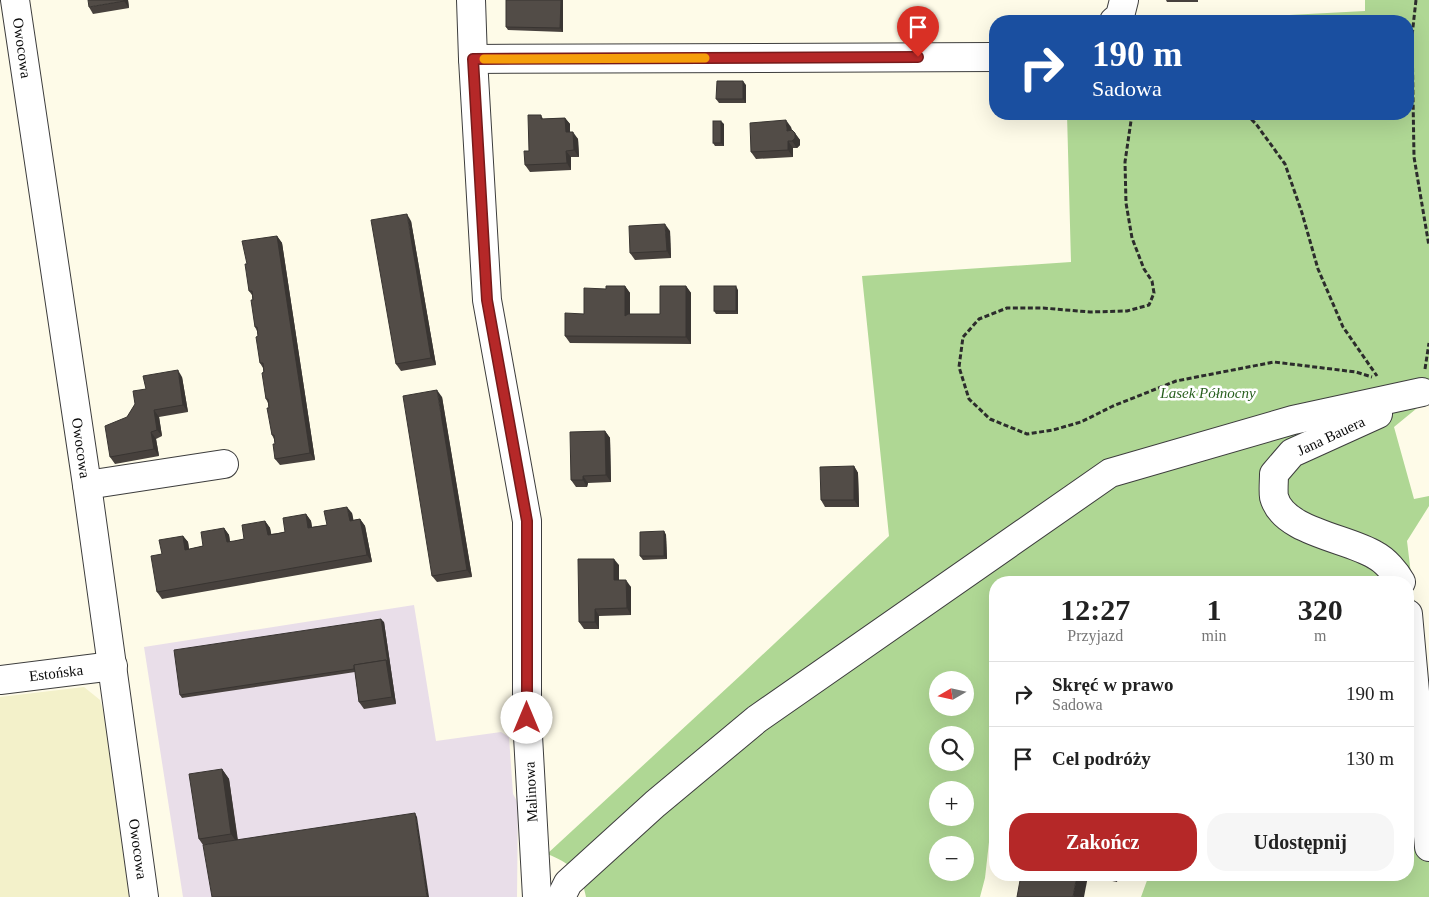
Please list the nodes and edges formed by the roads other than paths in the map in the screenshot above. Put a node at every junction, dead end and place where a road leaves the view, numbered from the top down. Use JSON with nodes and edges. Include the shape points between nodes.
{"nodes":[{"id":1,"x":15,"y":0,"type":"edge"},
{"id":2,"x":471,"y":0,"type":"edge"},
{"id":3,"x":1124,"y":0,"type":"edge"},
{"id":4,"x":1120,"y":15,"type":"edge"},
{"id":5,"x":989,"y":57,"type":"edge"},
{"id":6,"x":473,"y":59,"type":"junction"},
{"id":7,"x":224,"y":464,"type":"dead end"},
{"id":8,"x":87,"y":485,"type":"junction"},
{"id":9,"x":1398,"y":576,"type":"edge"},
{"id":10,"x":113,"y":666,"type":"junction"},
{"id":11,"x":0,"y":680,"type":"edge"},
{"id":12,"x":1414,"y":681,"type":"edge"},
{"id":13,"x":1429,"y":847,"type":"edge"},
{"id":14,"x":144,"y":897,"type":"edge"},
{"id":15,"x":537,"y":897,"type":"edge"},
{"id":16,"x":561,"y":897,"type":"edge"}],
"edges":[{"from":1,"to":8,"type":"street","name":"Owocowa"},
{"from":2,"to":6,"type":"street","name":"Malinowa"},
{"from":3,"to":4,"type":"street"},
{"from":5,"to":6,"type":"street"},
{"from":6,"to":15,"type":"street","name":"Malinowa","via":[[487,300],[527,521],[527,718]]},
{"from":7,"to":8,"type":"street"},
{"from":8,"to":10,"type":"street","name":"Owocowa"},
{"from":9,"to":16,"type":"street","name":"Jana Bauera","via":[[1376,555],[1294,522],[1282,513],[1274,498],[1274,474],[1292,453],[1422,392],[1292,420],[1110,473],[756,719],[626,830],[568,883]]},
{"from":10,"to":11,"type":"street","name":"Estońska"},
{"from":10,"to":14,"type":"street","name":"Owocowa"},
{"from":12,"to":13,"type":"street"}]}
